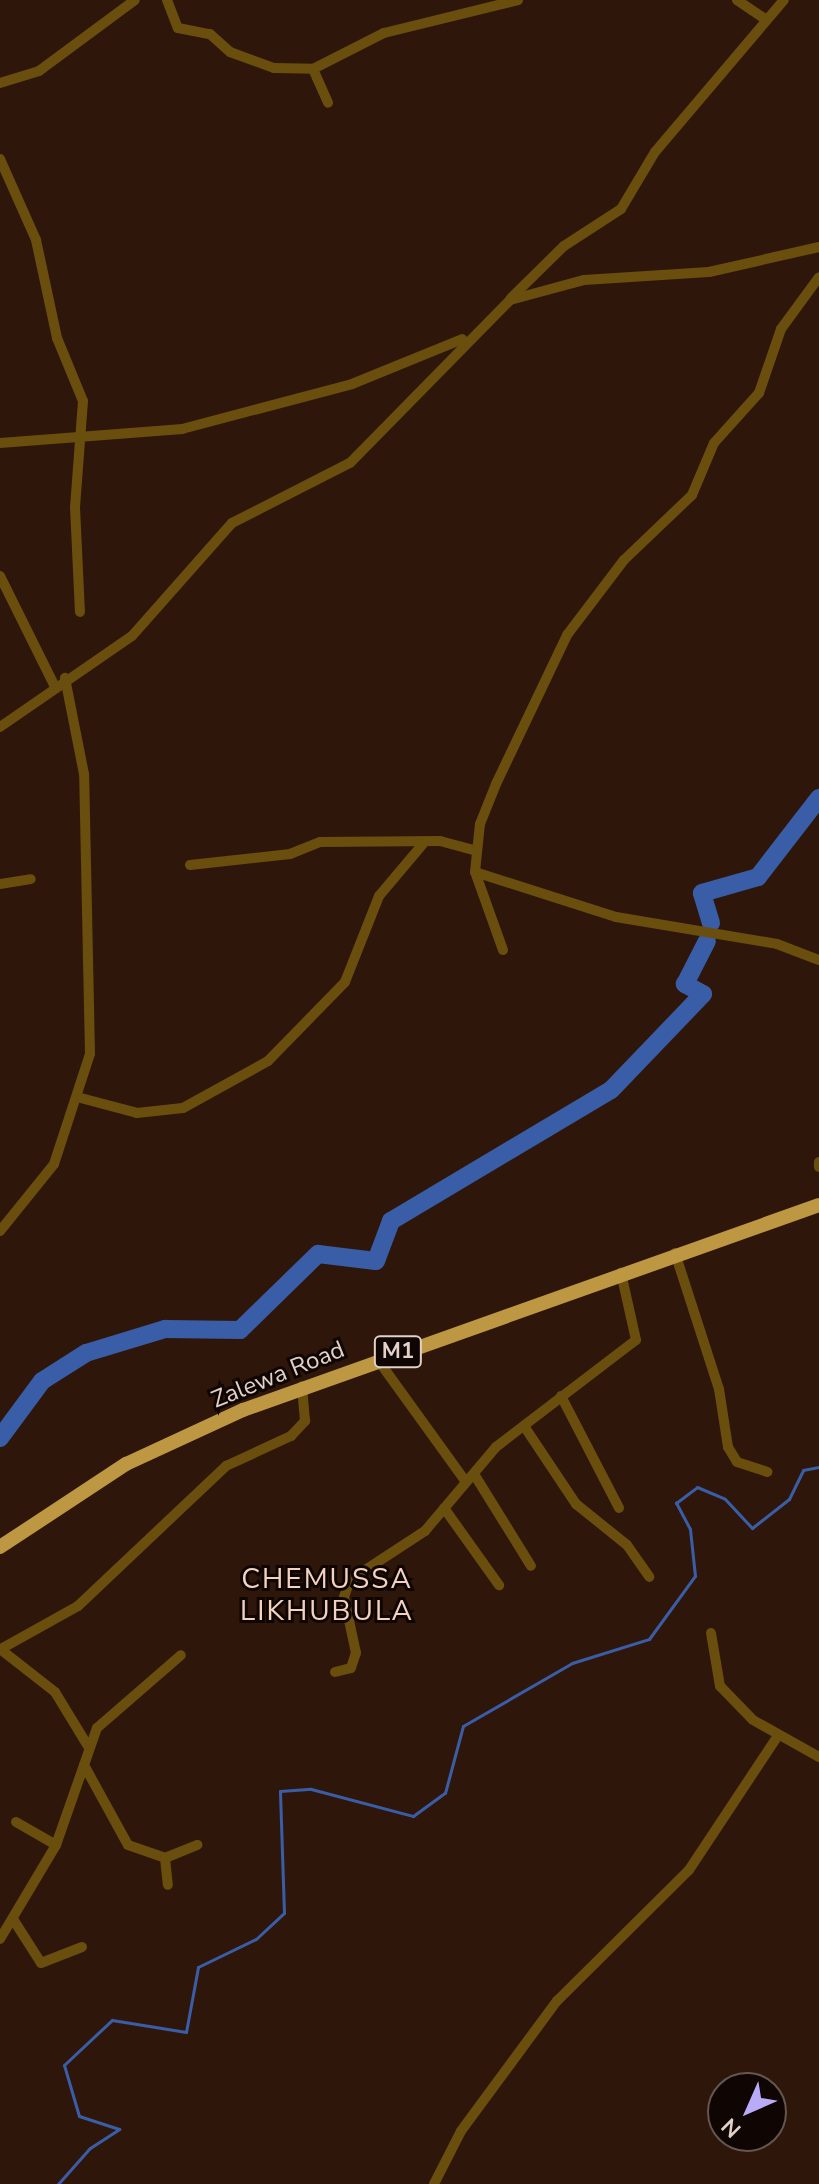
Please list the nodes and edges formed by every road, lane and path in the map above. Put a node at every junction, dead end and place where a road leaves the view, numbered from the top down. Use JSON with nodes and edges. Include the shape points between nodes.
{"nodes":[{"id":1,"x":135,"y":0,"type":"edge"},
{"id":2,"x":167,"y":0,"type":"edge"},
{"id":3,"x":518,"y":0,"type":"edge"},
{"id":4,"x":737,"y":0,"type":"edge"},
{"id":5,"x":784,"y":0,"type":"edge"},
{"id":6,"x":765,"y":19,"type":"junction"},
{"id":7,"x":313,"y":69,"type":"junction"},
{"id":8,"x":0,"y":83,"type":"edge"},
{"id":9,"x":328,"y":103,"type":"dead end"},
{"id":10,"x":0,"y":159,"type":"edge"},
{"id":11,"x":819,"y":247,"type":"edge"},
{"id":12,"x":819,"y":277,"type":"edge"},
{"id":13,"x":510,"y":300,"type":"junction"},
{"id":14,"x":468,"y":336,"type":"junction"},
{"id":15,"x":83,"y":438,"type":"junction"},
{"id":16,"x":0,"y":443,"type":"edge"},
{"id":17,"x":0,"y":576,"type":"edge"},
{"id":18,"x":80,"y":612,"type":"dead end"},
{"id":19,"x":65,"y":678,"type":"junction"},
{"id":20,"x":54,"y":685,"type":"junction"},
{"id":21,"x":0,"y":727,"type":"edge"},
{"id":22,"x":423,"y":844,"type":"junction"},
{"id":23,"x":477,"y":851,"type":"junction"},
{"id":24,"x":190,"y":865,"type":"dead end"},
{"id":25,"x":475,"y":872,"type":"junction"},
{"id":26,"x":31,"y":879,"type":"dead end"},
{"id":27,"x":0,"y":884,"type":"edge"},
{"id":28,"x":503,"y":950,"type":"dead end"},
{"id":29,"x":819,"y":960,"type":"edge"},
{"id":30,"x":77,"y":1097,"type":"junction"},
{"id":31,"x":819,"y":1205,"type":"edge"},
{"id":32,"x":0,"y":1231,"type":"edge"},
{"id":33,"x":675,"y":1253,"type":"junction"},
{"id":34,"x":621,"y":1273,"type":"junction"},
{"id":35,"x":378,"y":1360,"type":"junction"},
{"id":36,"x":302,"y":1386,"type":"junction"},
{"id":37,"x":561,"y":1396,"type":"junction"},
{"id":38,"x":524,"y":1426,"type":"junction"},
{"id":39,"x":767,"y":1472,"type":"dead end"},
{"id":40,"x":470,"y":1478,"type":"junction"},
{"id":41,"x":444,"y":1508,"type":"junction"},
{"id":42,"x":619,"y":1508,"type":"dead end"},
{"id":43,"x":0,"y":1547,"type":"edge"},
{"id":44,"x":531,"y":1566,"type":"dead end"},
{"id":45,"x":649,"y":1577,"type":"dead end"},
{"id":46,"x":499,"y":1585,"type":"dead end"},
{"id":47,"x":711,"y":1633,"type":"dead end"},
{"id":48,"x":0,"y":1649,"type":"edge"},
{"id":49,"x":181,"y":1655,"type":"dead end"},
{"id":50,"x":335,"y":1672,"type":"dead end"},
{"id":51,"x":777,"y":1737,"type":"junction"},
{"id":52,"x":88,"y":1746,"type":"junction"},
{"id":53,"x":819,"y":1757,"type":"edge"},
{"id":54,"x":84,"y":1765,"type":"junction"},
{"id":55,"x":16,"y":1822,"type":"dead end"},
{"id":56,"x":56,"y":1845,"type":"junction"},
{"id":57,"x":197,"y":1845,"type":"dead end"},
{"id":58,"x":165,"y":1858,"type":"junction"},
{"id":59,"x":168,"y":1885,"type":"dead end"},
{"id":60,"x":13,"y":1919,"type":"junction"},
{"id":61,"x":0,"y":1939,"type":"edge"},
{"id":62,"x":82,"y":1947,"type":"dead end"},
{"id":63,"x":434,"y":2184,"type":"edge"}],
"edges":[{"from":1,"to":8,"type":"street","via":[[39,71]]},
{"from":2,"to":7,"type":"street","via":[[178,28],[210,34],[267,66]]},
{"from":3,"to":7,"type":"street","via":[[384,33]]},
{"from":4,"to":6,"type":"street"},
{"from":5,"to":6,"type":"street"},
{"from":6,"to":13,"type":"street","via":[[655,152],[626,204],[564,246]]},
{"from":7,"to":9,"type":"street"},
{"from":10,"to":15,"type":"street","via":[[36,240],[57,338],[80,386]]},
{"from":11,"to":13,"type":"street","via":[[709,272],[584,280]]},
{"from":12,"to":23,"type":"street","via":[[781,329],[759,393],[714,443],[692,495],[624,560],[567,635],[488,802]]},
{"from":13,"to":14,"type":"street"},
{"from":14,"to":15,"type":"street","via":[[352,384],[249,412],[163,433]]},
{"from":14,"to":19,"type":"street","via":[[350,463],[232,523],[132,636]]},
{"from":15,"to":16,"type":"street"},
{"from":15,"to":18,"type":"street","via":[[75,507]]},
{"from":17,"to":20,"type":"street"},
{"from":19,"to":20,"type":"street"},
{"from":19,"to":30,"type":"street","via":[[84,774],[88,897],[90,1054]]},
{"from":20,"to":21,"type":"street"},
{"from":22,"to":23,"type":"street"},
{"from":22,"to":24,"type":"street","via":[[320,842],[290,854]]},
{"from":22,"to":30,"type":"street","via":[[385,886],[345,982],[268,1061],[183,1108],[137,1113]]},
{"from":23,"to":25,"type":"street"},
{"from":25,"to":28,"type":"street"},
{"from":25,"to":29,"type":"street","via":[[616,917],[777,944]]},
{"from":26,"to":27,"type":"street"},
{"from":30,"to":32,"type":"street","via":[[45,1183]]},
{"from":31,"to":33,"type":"highway","name":"Zalewa Road","number":"M1"},
{"from":33,"to":34,"type":"highway","name":"Zalewa Road","number":"M1"},
{"from":33,"to":39,"type":"street","via":[[719,1389],[728,1447],[737,1462]]},
{"from":34,"to":35,"type":"highway","name":"Zalewa Road","number":"M1"},
{"from":34,"to":37,"type":"street","via":[[636,1340]]},
{"from":35,"to":36,"type":"highway","name":"Zalewa Road","number":"M1"},
{"from":35,"to":40,"type":"street"},
{"from":36,"to":43,"type":"highway","name":"Zalewa Road","number":"M1","via":[[126,1464]]},
{"from":36,"to":48,"type":"street","via":[[305,1421],[291,1436],[226,1466],[78,1606]]},
{"from":37,"to":38,"type":"street"},
{"from":37,"to":42,"type":"street"},
{"from":38,"to":40,"type":"street"},
{"from":38,"to":45,"type":"street","via":[[576,1504],[627,1545]]},
{"from":40,"to":41,"type":"street"},
{"from":40,"to":44,"type":"street"},
{"from":41,"to":46,"type":"street"},
{"from":41,"to":50,"type":"street","via":[[425,1531],[346,1586],[356,1653],[351,1668]]},
{"from":47,"to":51,"type":"street","via":[[720,1686]]},
{"from":48,"to":52,"type":"street","via":[[55,1692]]},
{"from":49,"to":52,"type":"street","via":[[109,1715]]},
{"from":51,"to":53,"type":"street"},
{"from":51,"to":63,"type":"street","via":[[689,1870],[557,2001],[461,2131]]},
{"from":52,"to":54,"type":"street"},
{"from":54,"to":56,"type":"street"},
{"from":54,"to":58,"type":"street","via":[[128,1845]]},
{"from":55,"to":56,"type":"street"},
{"from":56,"to":60,"type":"street"},
{"from":57,"to":58,"type":"street"},
{"from":58,"to":59,"type":"street"},
{"from":60,"to":61,"type":"street"},
{"from":60,"to":62,"type":"street","via":[[41,1963]]}]}
